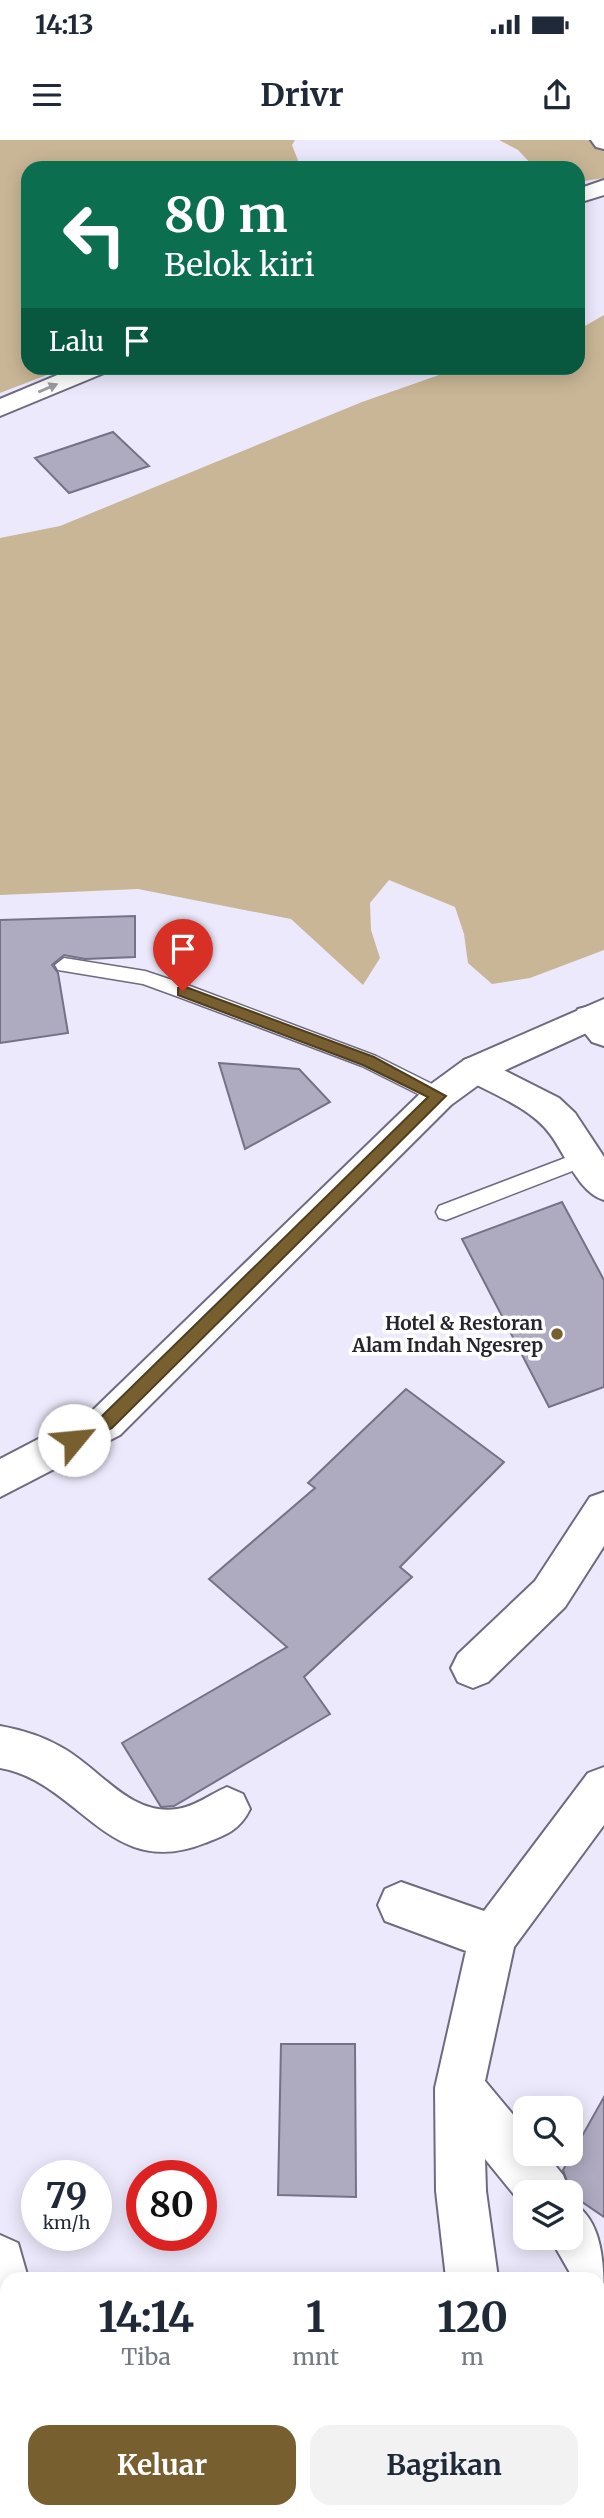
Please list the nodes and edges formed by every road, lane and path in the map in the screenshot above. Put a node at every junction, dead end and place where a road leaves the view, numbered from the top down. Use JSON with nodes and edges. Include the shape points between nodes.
{"nodes":[{"id":1,"x":604,"y":187,"type":"edge"},
{"id":2,"x":585,"y":194,"type":"edge"},
{"id":3,"x":78,"y":375,"type":"edge"},
{"id":4,"x":0,"y":408,"type":"edge"},
{"id":5,"x":64,"y":965,"type":"dead end"},
{"id":6,"x":599,"y":1021,"type":"edge"},
{"id":7,"x":476,"y":1069,"type":"junction"},
{"id":8,"x":439,"y":1096,"type":"junction"},
{"id":9,"x":595,"y":1172,"type":"edge"},
{"id":10,"x":446,"y":1212,"type":"dead end"},
{"id":11,"x":0,"y":1479,"type":"edge"},
{"id":12,"x":604,"y":1510,"type":"edge"},
{"id":13,"x":473,"y":1668,"type":"dead end"},
{"id":14,"x":0,"y":1747,"type":"edge"},
{"id":15,"x":604,"y":1788,"type":"edge"},
{"id":16,"x":228,"y":1809,"type":"dead end"},
{"id":17,"x":401,"y":1905,"type":"dead end"},
{"id":18,"x":493,"y":1937,"type":"junction"},
{"id":19,"x":459,"y":2088,"type":"junction"},
{"id":20,"x":534,"y":2180,"type":"edge"},
{"id":21,"x":583,"y":2247,"type":"edge"},
{"id":22,"x":471,"y":2272,"type":"edge"},
{"id":23,"x":598,"y":2272,"type":"edge"}],
"edges":[{"from":1,"to":2,"type":"main road"},
{"from":4,"to":3,"type":"main road","one_way":true},
{"from":5,"to":8,"type":"lane","via":[[145,978],[183,991],[369,1061]]},
{"from":6,"to":7,"type":"main road"},
{"from":7,"to":8,"type":"main road"},
{"from":7,"to":9,"type":"main road","via":[[546,1107]]},
{"from":8,"to":11,"type":"main road","via":[[106,1423]]},
{"from":9,"to":10,"type":"lane"},
{"from":12,"to":13,"type":"main road","via":[[550,1594]]},
{"from":14,"to":16,"type":"main road","via":[[33,1752],[110,1812],[152,1830],[176,1831]]},
{"from":15,"to":18,"type":"main road"},
{"from":17,"to":18,"type":"main road"},
{"from":18,"to":19,"type":"main road"},
{"from":19,"to":20,"type":"main road"},
{"from":19,"to":22,"type":"main road","via":[[461,2191]]},
{"from":21,"to":23,"type":"main road"}]}
